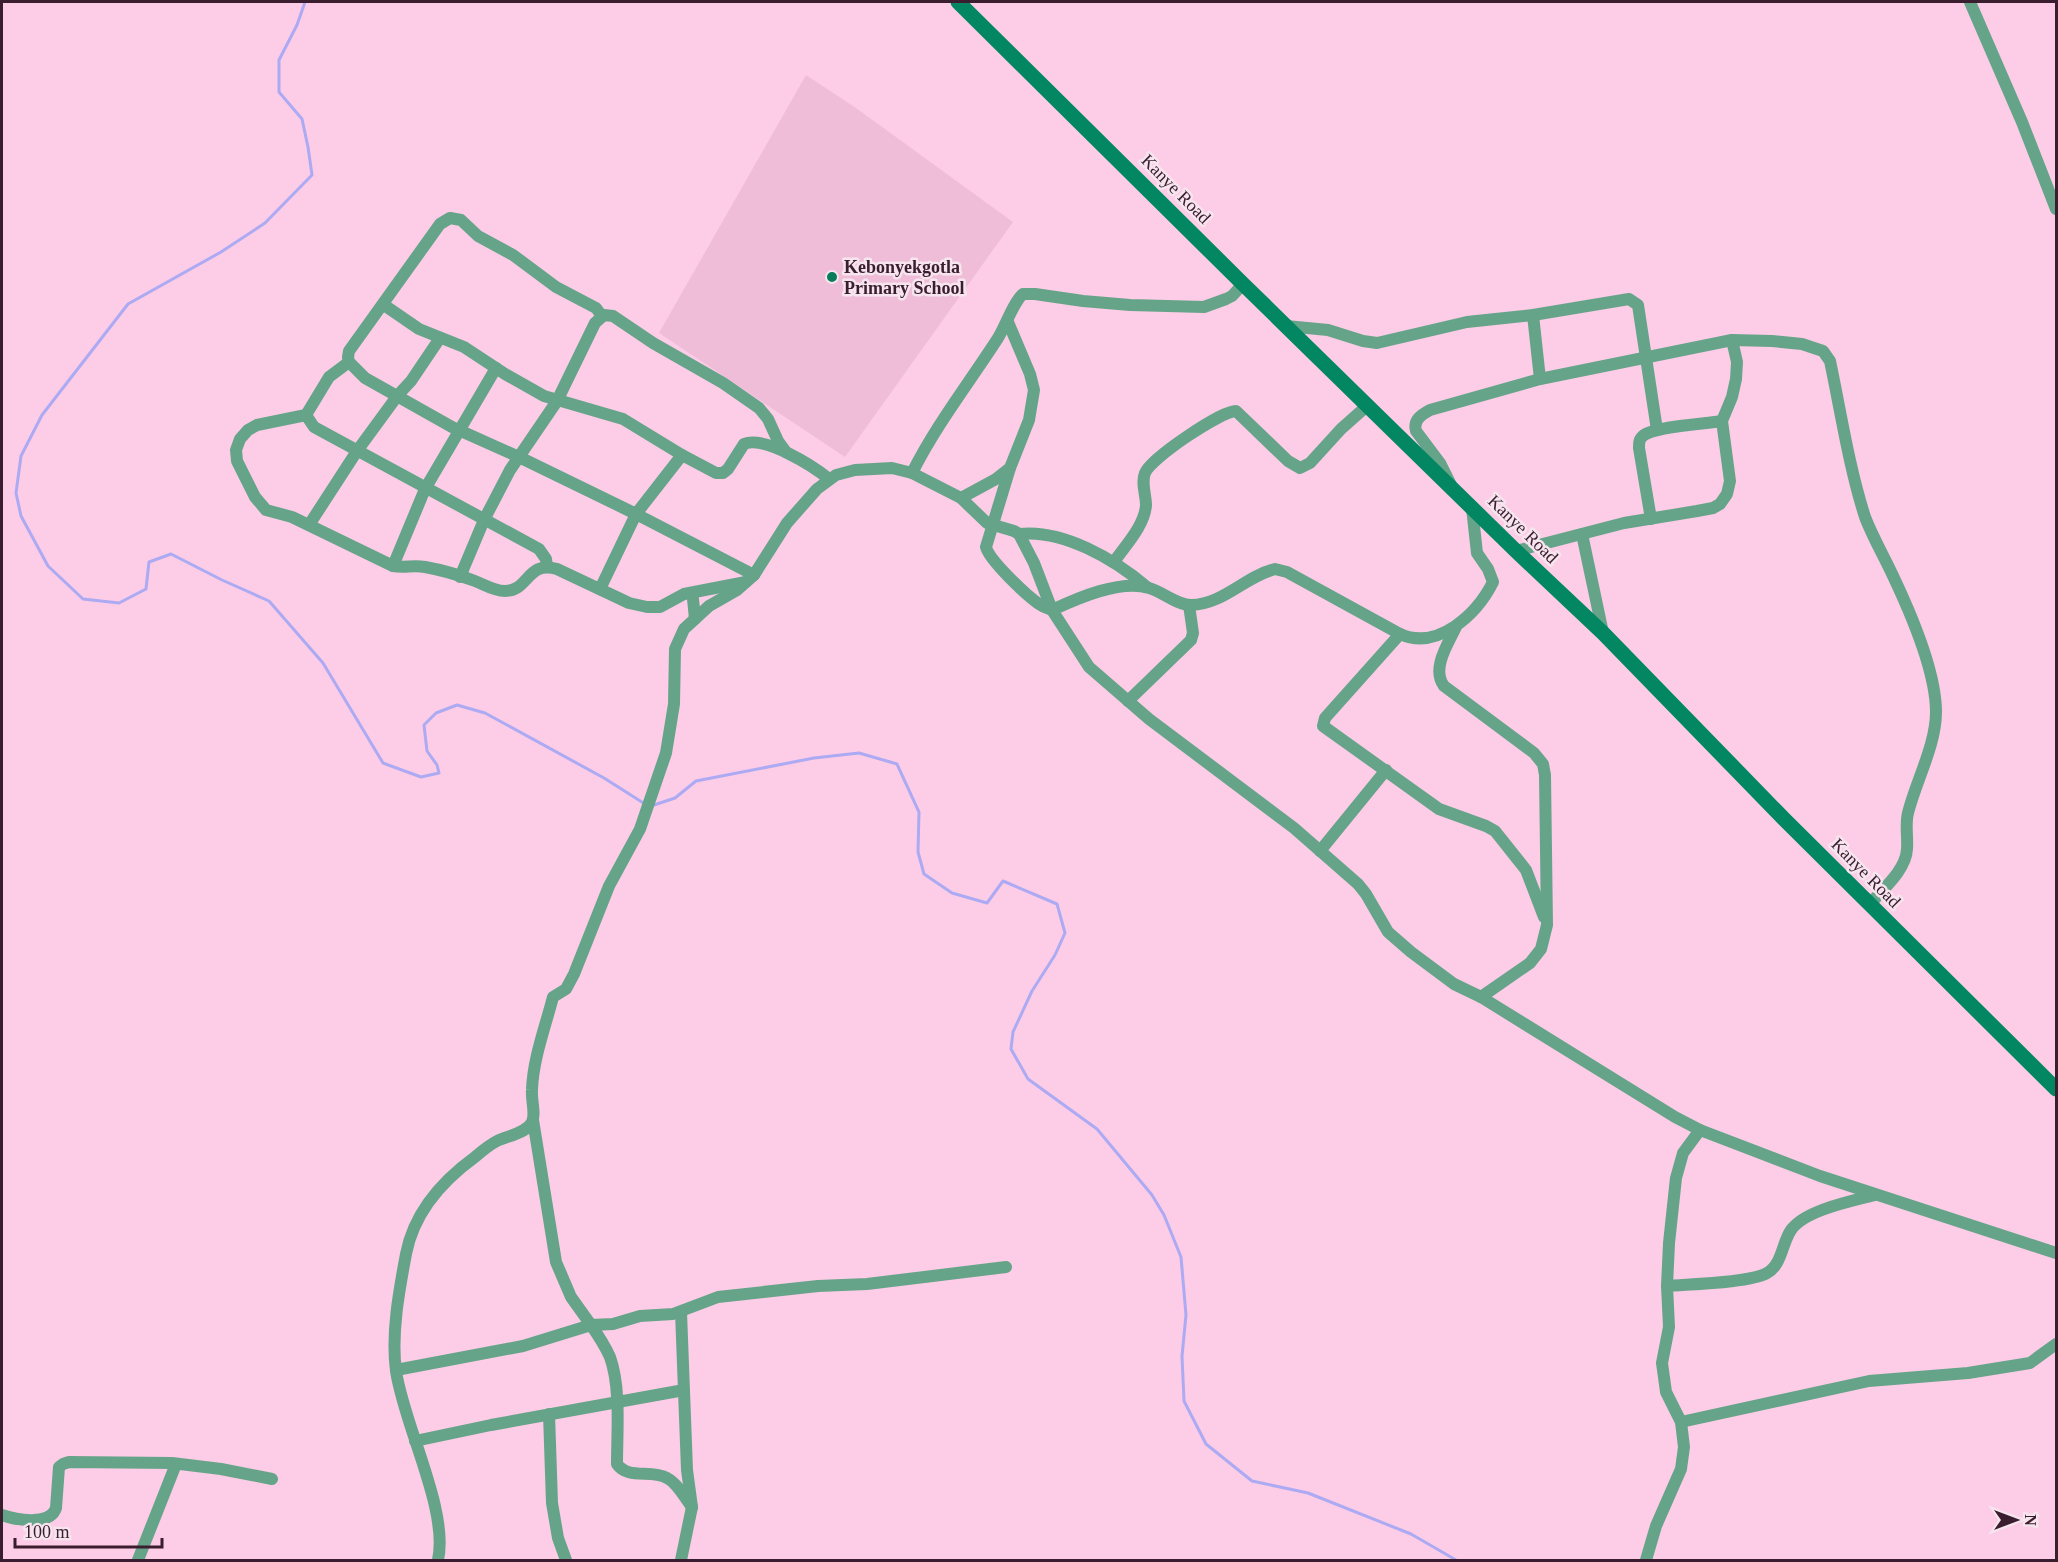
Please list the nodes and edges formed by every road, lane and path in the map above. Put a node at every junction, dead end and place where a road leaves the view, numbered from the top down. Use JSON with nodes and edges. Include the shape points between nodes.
{"nodes":[{"id":1,"x":958,"y":2,"type":"edge"},
{"id":2,"x":1970,"y":2,"type":"edge"},
{"id":3,"x":2056,"y":209,"type":"edge"},
{"id":4,"x":1243,"y":284,"type":"junction"},
{"id":5,"x":384,"y":305,"type":"junction"},
{"id":6,"x":1533,"y":315,"type":"junction"},
{"id":7,"x":602,"y":316,"type":"junction"},
{"id":8,"x":1008,"y":322,"type":"junction"},
{"id":9,"x":1286,"y":326,"type":"junction"},
{"id":10,"x":440,"y":338,"type":"junction"},
{"id":11,"x":1732,"y":340,"type":"junction"},
{"id":12,"x":1647,"y":359,"type":"junction"},
{"id":13,"x":349,"y":362,"type":"junction"},
{"id":14,"x":496,"y":368,"type":"junction"},
{"id":15,"x":1540,"y":379,"type":"junction"},
{"id":16,"x":398,"y":395,"type":"junction"},
{"id":17,"x":557,"y":401,"type":"junction"},
{"id":18,"x":1368,"y":405,"type":"junction"},
{"id":19,"x":306,"y":415,"type":"junction"},
{"id":20,"x":1722,"y":421,"type":"junction"},
{"id":21,"x":1657,"y":430,"type":"junction"},
{"id":22,"x":459,"y":431,"type":"junction"},
{"id":23,"x":357,"y":451,"type":"junction"},
{"id":24,"x":786,"y":452,"type":"junction"},
{"id":25,"x":682,"y":454,"type":"junction"},
{"id":26,"x":519,"y":457,"type":"junction"},
{"id":27,"x":1010,"y":468,"type":"junction"},
{"id":28,"x":912,"y":473,"type":"junction"},
{"id":29,"x":829,"y":478,"type":"junction"},
{"id":30,"x":1453,"y":488,"type":"junction"},
{"id":31,"x":425,"y":489,"type":"junction"},
{"id":32,"x":961,"y":498,"type":"junction"},
{"id":33,"x":1472,"y":508,"type":"junction"},
{"id":34,"x":636,"y":514,"type":"junction"},
{"id":35,"x":1651,"y":519,"type":"junction"},
{"id":36,"x":484,"y":520,"type":"junction"},
{"id":37,"x":309,"y":525,"type":"junction"},
{"id":38,"x":993,"y":525,"type":"junction"},
{"id":39,"x":1019,"y":534,"type":"junction"},
{"id":40,"x":1582,"y":534,"type":"junction"},
{"id":41,"x":1516,"y":552,"type":"junction"},
{"id":42,"x":1114,"y":562,"type":"junction"},
{"id":43,"x":393,"y":566,"type":"junction"},
{"id":44,"x":547,"y":566,"type":"junction"},
{"id":45,"x":460,"y":577,"type":"junction"},
{"id":46,"x":751,"y":578,"type":"junction"},
{"id":47,"x":1147,"y":587,"type":"junction"},
{"id":48,"x":600,"y":589,"type":"junction"},
{"id":49,"x":689,"y":596,"type":"junction"},
{"id":50,"x":1189,"y":605,"type":"junction"},
{"id":51,"x":709,"y":606,"type":"junction"},
{"id":52,"x":1052,"y":610,"type":"junction"},
{"id":53,"x":695,"y":618,"type":"junction"},
{"id":54,"x":1456,"y":627,"type":"junction"},
{"id":55,"x":1603,"y":633,"type":"junction"},
{"id":56,"x":1400,"y":634,"type":"junction"},
{"id":57,"x":1128,"y":701,"type":"junction"},
{"id":58,"x":1386,"y":770,"type":"junction"},
{"id":59,"x":1320,"y":851,"type":"junction"},
{"id":60,"x":1870,"y":904,"type":"junction"},
{"id":61,"x":1547,"y":925,"type":"junction"},
{"id":62,"x":1481,"y":997,"type":"junction"},
{"id":63,"x":2056,"y":1089,"type":"edge"},
{"id":64,"x":533,"y":1120,"type":"junction"},
{"id":65,"x":1700,"y":1130,"type":"junction"},
{"id":66,"x":1875,"y":1195,"type":"junction"},
{"id":67,"x":2056,"y":1253,"type":"edge"},
{"id":68,"x":1006,"y":1267,"type":"dead end"},
{"id":69,"x":1667,"y":1286,"type":"junction"},
{"id":70,"x":681,"y":1312,"type":"junction"},
{"id":71,"x":591,"y":1325,"type":"junction"},
{"id":72,"x":2056,"y":1344,"type":"edge"},
{"id":73,"x":396,"y":1370,"type":"junction"},
{"id":74,"x":684,"y":1390,"type":"junction"},
{"id":75,"x":616,"y":1403,"type":"junction"},
{"id":76,"x":549,"y":1414,"type":"junction"},
{"id":77,"x":1681,"y":1422,"type":"junction"},
{"id":78,"x":415,"y":1441,"type":"junction"},
{"id":79,"x":176,"y":1464,"type":"junction"},
{"id":80,"x":272,"y":1479,"type":"dead end"},
{"id":81,"x":692,"y":1507,"type":"junction"},
{"id":82,"x":2,"y":1515,"type":"edge"},
{"id":83,"x":441,"y":1558,"type":"edge"},
{"id":84,"x":138,"y":1560,"type":"edge"},
{"id":85,"x":566,"y":1560,"type":"edge"},
{"id":86,"x":681,"y":1560,"type":"edge"},
{"id":87,"x":1646,"y":1560,"type":"edge"}],
"edges":[{"from":1,"to":4,"type":"main road","name":"Kanye Road"},
{"from":2,"to":3,"type":"street"},
{"from":4,"to":8,"type":"street","via":[[1233,296],[1204,307],[1130,305],[1026,293],[1018,299]]},
{"from":4,"to":9,"type":"main road","name":"Kanye Road"},
{"from":5,"to":7,"type":"street","via":[[441,224],[453,218]]},
{"from":5,"to":10,"type":"street"},
{"from":5,"to":13,"type":"street","via":[[349,351]]},
{"from":6,"to":9,"type":"street","via":[[1467,322],[1377,343],[1328,330]]},
{"from":6,"to":12,"type":"street","via":[[1629,298],[1638,305]]},
{"from":6,"to":15,"type":"street"},
{"from":7,"to":17,"type":"street"},
{"from":7,"to":24,"type":"street","via":[[613,316],[759,408]]},
{"from":8,"to":27,"type":"street","via":[[1034,390],[1029,420]]},
{"from":8,"to":28,"type":"street","via":[[935,431]]},
{"from":9,"to":18,"type":"main road","name":"Kanye Road"},
{"from":10,"to":14,"type":"street","via":[[464,347]]},
{"from":10,"to":16,"type":"street"},
{"from":11,"to":12,"type":"street"},
{"from":11,"to":20,"type":"street","via":[[1736,379]]},
{"from":11,"to":60,"type":"street","via":[[1802,344],[1823,351],[1830,361],[1866,517],[1913,623],[1935,695],[1936,716],[1930,743],[1907,815],[1904,863]]},
{"from":12,"to":15,"type":"street"},
{"from":12,"to":21,"type":"street"},
{"from":13,"to":16,"type":"street","via":[[365,378]]},
{"from":13,"to":19,"type":"street","via":[[329,377]]},
{"from":14,"to":17,"type":"street"},
{"from":14,"to":22,"type":"street"},
{"from":15,"to":30,"type":"street","via":[[1430,410],[1417,419],[1416,431]]},
{"from":16,"to":22,"type":"street"},
{"from":16,"to":23,"type":"street"},
{"from":17,"to":25,"type":"street","via":[[623,419]]},
{"from":17,"to":26,"type":"street"},
{"from":18,"to":30,"type":"main road","name":"Kanye Road"},
{"from":18,"to":42,"type":"street","via":[[1310,463],[1300,468],[1238,411],[1223,414],[1148,468],[1144,477],[1143,517]]},
{"from":19,"to":23,"type":"street","via":[[314,427]]},
{"from":19,"to":37,"type":"street","via":[[252,428],[240,439],[236,454],[261,507]]},
{"from":20,"to":21,"type":"street"},
{"from":20,"to":35,"type":"street","via":[[1730,481],[1724,499],[1713,508]]},
{"from":21,"to":35,"type":"street","via":[[1639,442]]},
{"from":22,"to":26,"type":"street"},
{"from":22,"to":31,"type":"street"},
{"from":23,"to":31,"type":"street"},
{"from":23,"to":37,"type":"street"},
{"from":24,"to":25,"type":"street","via":[[747,442],[721,474]]},
{"from":24,"to":29,"type":"street"},
{"from":25,"to":34,"type":"street"},
{"from":26,"to":34,"type":"street"},
{"from":26,"to":36,"type":"street"},
{"from":27,"to":32,"type":"street"},
{"from":27,"to":38,"type":"street"},
{"from":28,"to":29,"type":"street","via":[[892,468],[855,470]]},
{"from":28,"to":32,"type":"street"},
{"from":29,"to":46,"type":"street","via":[[787,524]]},
{"from":30,"to":33,"type":"main road","name":"Kanye Road"},
{"from":31,"to":36,"type":"street"},
{"from":31,"to":43,"type":"street"},
{"from":32,"to":38,"type":"street"},
{"from":33,"to":41,"type":"main road","name":"Kanye Road"},
{"from":33,"to":54,"type":"street","via":[[1477,553],[1493,582]]},
{"from":34,"to":46,"type":"street"},
{"from":34,"to":48,"type":"street"},
{"from":35,"to":40,"type":"street"},
{"from":36,"to":44,"type":"street","via":[[539,549]]},
{"from":36,"to":45,"type":"street"},
{"from":37,"to":43,"type":"street"},
{"from":38,"to":39,"type":"street"},
{"from":38,"to":52,"type":"street","via":[[986,547],[990,558],[1037,603]]},
{"from":39,"to":42,"type":"street","via":[[1040,533],[1064,539]]},
{"from":39,"to":52,"type":"street"},
{"from":40,"to":41,"type":"street"},
{"from":40,"to":55,"type":"street"},
{"from":41,"to":55,"type":"main road","name":"Kanye Road"},
{"from":42,"to":47,"type":"street"},
{"from":43,"to":45,"type":"street","via":[[424,567]]},
{"from":44,"to":45,"type":"street","via":[[533,571],[508,591]]},
{"from":44,"to":48,"type":"street"},
{"from":46,"to":49,"type":"street"},
{"from":46,"to":51,"type":"street"},
{"from":47,"to":50,"type":"street"},
{"from":47,"to":52,"type":"street","via":[[1096,592]]},
{"from":48,"to":49,"type":"street","via":[[629,603],[654,608]]},
{"from":49,"to":51,"type":"street"},
{"from":49,"to":53,"type":"street"},
{"from":50,"to":56,"type":"street","via":[[1214,601],[1271,570],[1280,570]]},
{"from":50,"to":57,"type":"street","via":[[1191,640]]},
{"from":51,"to":53,"type":"street"},
{"from":52,"to":57,"type":"street","via":[[1089,667]]},
{"from":53,"to":64,"type":"street","via":[[684,629],[675,649],[673,716],[662,768],[640,829],[609,886],[574,974],[566,989],[553,998],[534,1071]]},
{"from":54,"to":56,"type":"street","via":[[1428,639]]},
{"from":54,"to":61,"type":"street","via":[[1438,671],[1439,680],[1543,764]]},
{"from":55,"to":60,"type":"main road","name":"Kanye Road"},
{"from":56,"to":58,"type":"street","via":[[1323,722],[1326,730]]},
{"from":57,"to":59,"type":"street"},
{"from":58,"to":59,"type":"street"},
{"from":58,"to":61,"type":"street","via":[[1439,809],[1495,831],[1526,870]]},
{"from":59,"to":62,"type":"street","via":[[1358,884],[1388,932],[1454,984]]},
{"from":60,"to":63,"type":"main road","name":"Kanye Road"},
{"from":61,"to":62,"type":"street","via":[[1541,949],[1530,963]]},
{"from":62,"to":65,"type":"street"},
{"from":64,"to":71,"type":"street","via":[[556,1262],[571,1297]]},
{"from":64,"to":73,"type":"street","via":[[528,1127],[495,1142],[457,1170],[422,1211],[406,1251],[396,1324]]},
{"from":65,"to":66,"type":"street"},
{"from":65,"to":69,"type":"street","via":[[1683,1153],[1676,1178]]},
{"from":66,"to":67,"type":"street"},
{"from":66,"to":69,"type":"street","via":[[1798,1222],[1785,1240],[1778,1262],[1766,1274]]},
{"from":68,"to":70,"type":"street","via":[[718,1297]]},
{"from":69,"to":77,"type":"street","via":[[1669,1327],[1662,1363],[1670,1404]]},
{"from":70,"to":71,"type":"street"},
{"from":70,"to":74,"type":"street"},
{"from":71,"to":73,"type":"street","via":[[523,1346]]},
{"from":71,"to":75,"type":"street","via":[[610,1359]]},
{"from":72,"to":77,"type":"street","via":[[2030,1363],[1968,1373],[1869,1381]]},
{"from":73,"to":78,"type":"street"},
{"from":74,"to":75,"type":"street"},
{"from":74,"to":81,"type":"street"},
{"from":75,"to":76,"type":"street"},
{"from":75,"to":81,"type":"street","via":[[617,1464],[621,1470],[668,1478]]},
{"from":76,"to":78,"type":"street"},
{"from":76,"to":85,"type":"street","via":[[552,1503]]},
{"from":77,"to":87,"type":"street","via":[[1681,1469]]},
{"from":78,"to":83,"type":"street","via":[[437,1516]]},
{"from":79,"to":80,"type":"street"},
{"from":79,"to":82,"type":"street","via":[[69,1462],[59,1467],[57,1474],[54,1515],[36,1520]]},
{"from":79,"to":84,"type":"street"},
{"from":81,"to":86,"type":"street"}]}
